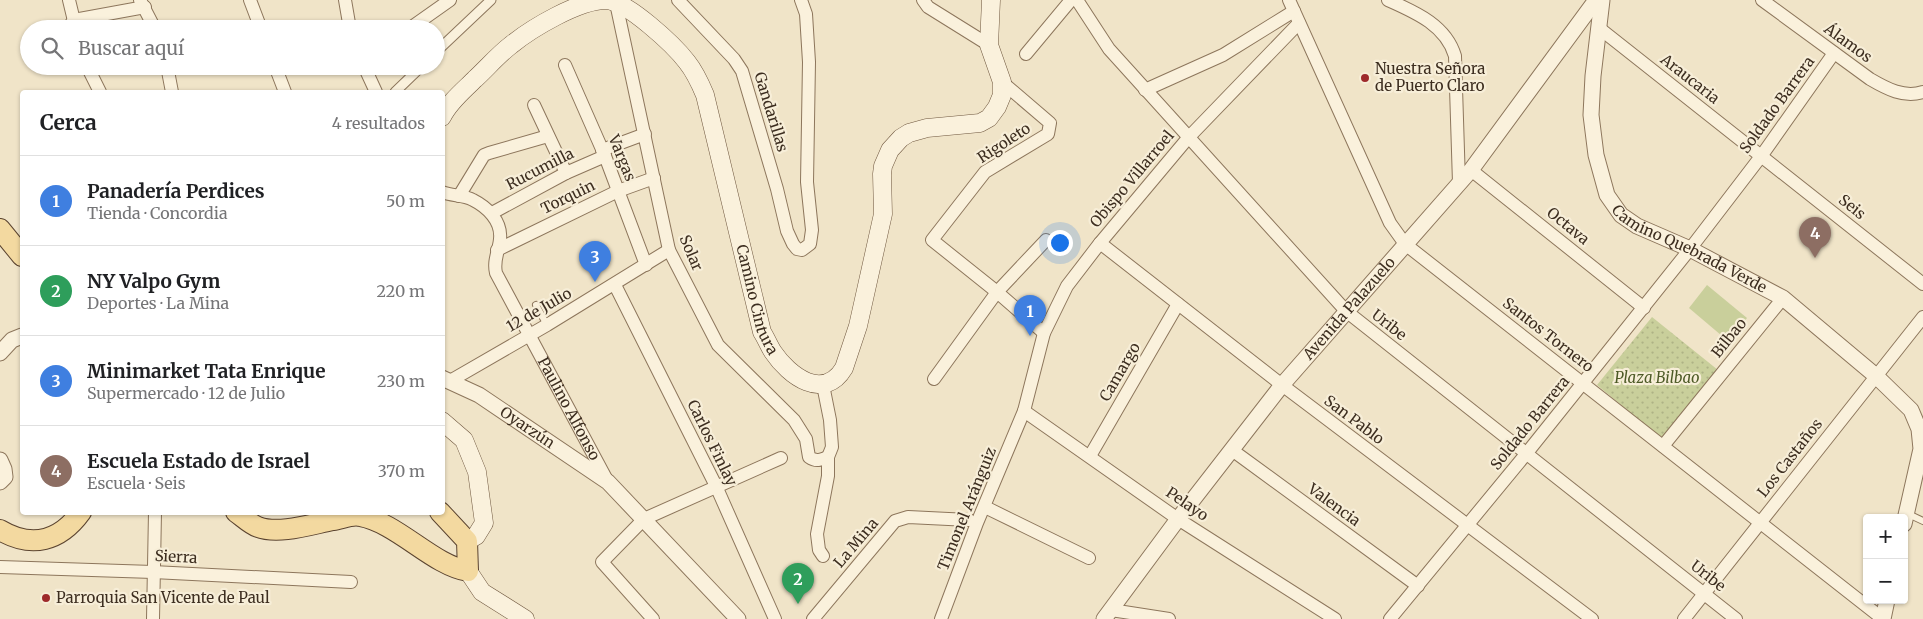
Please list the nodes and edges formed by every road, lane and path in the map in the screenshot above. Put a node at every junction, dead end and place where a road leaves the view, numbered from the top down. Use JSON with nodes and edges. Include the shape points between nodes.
{"nodes":[{"id":1,"x":69,"y":0,"type":"edge"},
{"id":2,"x":250,"y":0,"type":"edge"},
{"id":3,"x":344,"y":0,"type":"edge"},
{"id":4,"x":448,"y":0,"type":"edge"},
{"id":5,"x":491,"y":0,"type":"edge"},
{"id":6,"x":678,"y":0,"type":"edge"},
{"id":7,"x":801,"y":0,"type":"edge"},
{"id":8,"x":923,"y":0,"type":"edge"},
{"id":9,"x":991,"y":0,"type":"edge"},
{"id":10,"x":1071,"y":0,"type":"edge"},
{"id":11,"x":1077,"y":0,"type":"edge"},
{"id":12,"x":1388,"y":0,"type":"edge"},
{"id":13,"x":1596,"y":0,"type":"edge"},
{"id":14,"x":1602,"y":0,"type":"edge"},
{"id":15,"x":1762,"y":0,"type":"edge"},
{"id":16,"x":610,"y":1,"type":"edge"},
{"id":17,"x":142,"y":4,"type":"edge"},
{"id":18,"x":1292,"y":5,"type":"edge"},
{"id":19,"x":71,"y":20,"type":"edge"},
{"id":20,"x":91,"y":20,"type":"edge"},
{"id":21,"x":150,"y":20,"type":"edge"},
{"id":22,"x":258,"y":20,"type":"edge"},
{"id":23,"x":348,"y":20,"type":"edge"},
{"id":24,"x":421,"y":20,"type":"edge"},
{"id":25,"x":1299,"y":23,"type":"junction"},
{"id":26,"x":1599,"y":28,"type":"junction"},
{"id":27,"x":445,"y":43,"type":"edge"},
{"id":28,"x":989,"y":44,"type":"junction"},
{"id":29,"x":1834,"y":53,"type":"junction"},
{"id":30,"x":1026,"y":54,"type":"dead end"},
{"id":31,"x":565,"y":65,"type":"dead end"},
{"id":32,"x":92,"y":75,"type":"edge"},
{"id":33,"x":169,"y":75,"type":"edge"},
{"id":34,"x":278,"y":75,"type":"edge"},
{"id":35,"x":368,"y":75,"type":"edge"},
{"id":36,"x":413,"y":75,"type":"edge"},
{"id":37,"x":1002,"y":82,"type":"junction"},
{"id":38,"x":99,"y":90,"type":"edge"},
{"id":39,"x":172,"y":90,"type":"edge"},
{"id":40,"x":284,"y":90,"type":"edge"},
{"id":41,"x":375,"y":90,"type":"edge"},
{"id":42,"x":397,"y":90,"type":"edge"},
{"id":43,"x":1145,"y":90,"type":"junction"},
{"id":44,"x":1923,"y":92,"type":"edge"},
{"id":45,"x":534,"y":105,"type":"dead end"},
{"id":46,"x":445,"y":110,"type":"edge"},
{"id":47,"x":645,"y":134,"type":"junction"},
{"id":48,"x":548,"y":136,"type":"junction"},
{"id":49,"x":1188,"y":138,"type":"junction"},
{"id":50,"x":603,"y":153,"type":"junction"},
{"id":51,"x":1762,"y":155,"type":"junction"},
{"id":52,"x":1471,"y":170,"type":"junction"},
{"id":53,"x":566,"y":173,"type":"junction"},
{"id":54,"x":654,"y":178,"type":"junction"},
{"id":55,"x":1459,"y":184,"type":"junction"},
{"id":56,"x":618,"y":191,"type":"junction"},
{"id":57,"x":445,"y":193,"type":"edge"},
{"id":58,"x":460,"y":196,"type":"junction"},
{"id":59,"x":492,"y":213,"type":"junction"},
{"id":60,"x":0,"y":229,"type":"edge"},
{"id":61,"x":1046,"y":240,"type":"dead end"},
{"id":62,"x":1100,"y":243,"type":"junction"},
{"id":63,"x":1406,"y":244,"type":"junction"},
{"id":64,"x":1690,"y":249,"type":"junction"},
{"id":65,"x":498,"y":250,"type":"junction"},
{"id":66,"x":669,"y":250,"type":"junction"},
{"id":67,"x":20,"y":254,"type":"edge"},
{"id":68,"x":646,"y":265,"type":"junction"},
{"id":69,"x":1923,"y":284,"type":"edge"},
{"id":70,"x":615,"y":285,"type":"junction"},
{"id":71,"x":997,"y":292,"type":"junction"},
{"id":72,"x":1783,"y":298,"type":"junction"},
{"id":73,"x":1178,"y":304,"type":"junction"},
{"id":74,"x":536,"y":305,"type":"dead end"},
{"id":75,"x":1644,"y":308,"type":"junction"},
{"id":76,"x":1346,"y":311,"type":"junction"},
{"id":77,"x":1923,"y":317,"type":"edge"},
{"id":78,"x":547,"y":325,"type":"junction"},
{"id":79,"x":1044,"y":333,"type":"junction"},
{"id":80,"x":528,"y":335,"type":"junction"},
{"id":81,"x":20,"y":337,"type":"edge"},
{"id":82,"x":0,"y":353,"type":"edge"},
{"id":83,"x":1876,"y":376,"type":"junction"},
{"id":84,"x":934,"y":379,"type":"dead end"},
{"id":85,"x":446,"y":380,"type":"edge"},
{"id":86,"x":1584,"y":383,"type":"junction"},
{"id":87,"x":823,"y":385,"type":"junction"},
{"id":88,"x":1282,"y":385,"type":"junction"},
{"id":89,"x":1024,"y":411,"type":"junction"},
{"id":90,"x":1919,"y":420,"type":"edge"},
{"id":91,"x":445,"y":424,"type":"edge"},
{"id":92,"x":1663,"y":446,"type":"junction"},
{"id":93,"x":1232,"y":450,"type":"junction"},
{"id":94,"x":1526,"y":454,"type":"junction"},
{"id":95,"x":1090,"y":456,"type":"junction"},
{"id":96,"x":828,"y":457,"type":"junction"},
{"id":97,"x":781,"y":458,"type":"dead end"},
{"id":98,"x":0,"y":460,"type":"edge"},
{"id":99,"x":0,"y":482,"type":"edge"},
{"id":100,"x":608,"y":482,"type":"junction"},
{"id":101,"x":716,"y":486,"type":"junction"},
{"id":102,"x":985,"y":507,"type":"junction"},
{"id":103,"x":1906,"y":514,"type":"edge"},
{"id":104,"x":79,"y":515,"type":"edge"},
{"id":105,"x":155,"y":515,"type":"edge"},
{"id":106,"x":240,"y":515,"type":"edge"},
{"id":107,"x":358,"y":515,"type":"edge"},
{"id":108,"x":358,"y":515,"type":"edge"},
{"id":109,"x":443,"y":515,"type":"edge"},
{"id":110,"x":1908,"y":518,"type":"edge"},
{"id":111,"x":644,"y":519,"type":"junction"},
{"id":112,"x":1178,"y":519,"type":"junction"},
{"id":113,"x":969,"y":520,"type":"dead end"},
{"id":114,"x":1923,"y":521,"type":"edge"},
{"id":115,"x":1761,"y":522,"type":"junction"},
{"id":116,"x":1466,"y":525,"type":"junction"},
{"id":117,"x":0,"y":530,"type":"edge"},
{"id":118,"x":467,"y":541,"type":"junction"},
{"id":119,"x":823,"y":556,"type":"dead end"},
{"id":120,"x":1089,"y":558,"type":"dead end"},
{"id":121,"x":0,"y":567,"type":"edge"},
{"id":122,"x":468,"y":571,"type":"junction"},
{"id":123,"x":153,"y":572,"type":"junction"},
{"id":124,"x":351,"y":582,"type":"dead end"},
{"id":125,"x":1418,"y":586,"type":"junction"},
{"id":126,"x":1703,"y":593,"type":"junction"},
{"id":127,"x":1886,"y":604,"type":"edge"},
{"id":128,"x":1108,"y":614,"type":"edge"},
{"id":129,"x":153,"y":619,"type":"edge"},
{"id":130,"x":525,"y":619,"type":"edge"},
{"id":131,"x":654,"y":619,"type":"edge"},
{"id":132,"x":738,"y":619,"type":"edge"},
{"id":133,"x":775,"y":619,"type":"edge"},
{"id":134,"x":813,"y":619,"type":"edge"},
{"id":135,"x":941,"y":619,"type":"edge"},
{"id":136,"x":1169,"y":619,"type":"edge"},
{"id":137,"x":1335,"y":619,"type":"edge"},
{"id":138,"x":1390,"y":619,"type":"edge"},
{"id":139,"x":1592,"y":619,"type":"edge"},
{"id":140,"x":1684,"y":619,"type":"edge"},
{"id":141,"x":1736,"y":619,"type":"edge"},
{"id":142,"x":1883,"y":619,"type":"edge"}],
"edges":[{"from":1,"to":19,"type":"street"},
{"from":2,"to":22,"type":"street"},
{"from":3,"to":23,"type":"street"},
{"from":4,"to":24,"type":"street"},
{"from":5,"to":27,"type":"street"},
{"from":6,"to":7,"type":"street","name":"Gandarillas","via":[[742,71],[786,231],[797,249],[802,250],[810,244],[812,230],[806,182],[809,62],[806,14]]},
{"from":8,"to":28,"type":"street","via":[[928,7]]},
{"from":9,"to":28,"type":"main road"},
{"from":10,"to":30,"type":"street"},
{"from":11,"to":43,"type":"street","name":"Uribe","via":[[1109,49]]},
{"from":12,"to":55,"type":"street","via":[[1427,20],[1452,44]]},
{"from":13,"to":52,"type":"street","name":"Avenida Palazuelo"},
{"from":14,"to":26,"type":"street","name":"Camino Quebrada Verde"},
{"from":15,"to":29,"type":"street","name":"Álamos"},
{"from":16,"to":46,"type":"main road","via":[[588,3],[555,17],[511,45]]},
{"from":16,"to":47,"type":"street","name":"Solar"},
{"from":16,"to":87,"type":"main road","name":"Camino Cintura","via":[[636,14],[669,43],[687,62],[700,84],[708,105],[762,332],[785,366],[804,381]]},
{"from":17,"to":20,"type":"street"},
{"from":17,"to":21,"type":"street"},
{"from":18,"to":25,"type":"street","name":"Santos Tornero"},
{"from":18,"to":43,"type":"street","via":[[1258,34],[1223,55]]},
{"from":25,"to":49,"type":"street","name":"Obispo Villarroel"},
{"from":25,"to":63,"type":"street","name":"Santos Tornero","via":[[1390,223]]},
{"from":26,"to":51,"type":"street","name":"Araucaria"},
{"from":26,"to":64,"type":"street","name":"Camino Quebrada Verde","via":[[1591,115],[1596,154],[1607,195],[1629,221]]},
{"from":28,"to":37,"type":"main road"},
{"from":29,"to":44,"type":"street","name":"Álamos","via":[[1886,88],[1902,94]]},
{"from":29,"to":51,"type":"street","name":"Soldado Barrera"},
{"from":31,"to":50,"type":"street","name":"Vargas"},
{"from":32,"to":38,"type":"street"},
{"from":33,"to":39,"type":"street"},
{"from":34,"to":40,"type":"street"},
{"from":35,"to":41,"type":"street"},
{"from":36,"to":42,"type":"street"},
{"from":37,"to":71,"type":"street","name":"Rigoleto","via":[[1050,123],[1048,134],[985,172],[932,240]]},
{"from":37,"to":87,"type":"main road","via":[[998,107],[985,121],[918,130],[901,138],[890,150],[882,174],[883,214],[858,326],[841,375]]},
{"from":43,"to":49,"type":"street","name":"Uribe"},
{"from":45,"to":48,"type":"street"},
{"from":47,"to":50,"type":"street","name":"Rucumilla"},
{"from":47,"to":54,"type":"street","name":"Solar"},
{"from":48,"to":53,"type":"street"},
{"from":48,"to":58,"type":"street","via":[[484,155]]},
{"from":49,"to":62,"type":"street","name":"Obispo Villarroel"},
{"from":49,"to":76,"type":"street","name":"Uribe"},
{"from":50,"to":53,"type":"street","name":"Rucumilla"},
{"from":50,"to":56,"type":"street","name":"Vargas"},
{"from":51,"to":64,"type":"street","name":"Soldado Barrera"},
{"from":51,"to":69,"type":"street","name":"Seis"},
{"from":52,"to":55,"type":"street","name":"Avenida Palazuelo"},
{"from":52,"to":75,"type":"street","name":"Octava"},
{"from":53,"to":59,"type":"street","name":"Rucumilla"},
{"from":54,"to":56,"type":"street","name":"Torquin"},
{"from":54,"to":66,"type":"street","name":"Solar"},
{"from":55,"to":63,"type":"street","name":"Avenida Palazuelo"},
{"from":56,"to":65,"type":"street","name":"Torquin"},
{"from":56,"to":68,"type":"street","name":"Vargas"},
{"from":57,"to":58,"type":"street"},
{"from":58,"to":59,"type":"street","via":[[472,199]]},
{"from":59,"to":65,"type":"street","name":"Paulino Alfonso","via":[[501,233]]},
{"from":60,"to":67,"type":"main road"},
{"from":61,"to":71,"type":"street"},
{"from":62,"to":73,"type":"street","name":"San Pablo"},
{"from":62,"to":79,"type":"street","name":"Obispo Villarroel","via":[[1067,286]]},
{"from":63,"to":76,"type":"street","name":"Avenida Palazuelo"},
{"from":63,"to":86,"type":"street","name":"Santos Tornero"},
{"from":64,"to":72,"type":"street","name":"Camino Quebrada Verde"},
{"from":64,"to":75,"type":"street","name":"Soldado Barrera"},
{"from":65,"to":80,"type":"street","name":"Paulino Alfonso","via":[[494,264],[496,273]]},
{"from":66,"to":68,"type":"street","name":"12 de Julio"},
{"from":66,"to":96,"type":"street","name":"Solar","via":[[722,350],[794,420],[806,439],[809,457],[813,460]]},
{"from":68,"to":70,"type":"street","name":"12 de Julio"},
{"from":70,"to":78,"type":"street","name":"12 de Julio"},
{"from":70,"to":101,"type":"street","name":"Carlos Finlay"},
{"from":71,"to":79,"type":"street"},
{"from":71,"to":84,"type":"street"},
{"from":72,"to":83,"type":"street","name":"Camino Quebrada Verde"},
{"from":72,"to":92,"type":"street","name":"Bilbao"},
{"from":73,"to":88,"type":"street","name":"San Pablo"},
{"from":73,"to":95,"type":"street","name":"Camargo"},
{"from":74,"to":78,"type":"lane"},
{"from":75,"to":86,"type":"street","name":"Soldado Barrera"},
{"from":76,"to":88,"type":"street","name":"Avenida Palazuelo"},
{"from":76,"to":94,"type":"street","name":"Uribe"},
{"from":77,"to":83,"type":"street","name":"Los Castaños"},
{"from":78,"to":80,"type":"street","name":"12 de Julio"},
{"from":79,"to":89,"type":"street","name":"Obispo Villarroel"},
{"from":80,"to":85,"type":"street","name":"12 de Julio"},
{"from":80,"to":100,"type":"street","name":"Paulino Alfonso"},
{"from":81,"to":82,"type":"street","via":[[12,340]]},
{"from":83,"to":90,"type":"street","name":"Camino Quebrada Verde"},
{"from":83,"to":115,"type":"street","name":"Los Castaños"},
{"from":85,"to":100,"type":"street","name":"Oyarzún","via":[[479,394]]},
{"from":86,"to":92,"type":"street","name":"Santos Tornero"},
{"from":86,"to":94,"type":"street","name":"Soldado Barrera"},
{"from":87,"to":96,"type":"street","via":[[832,433]]},
{"from":88,"to":93,"type":"street","name":"Avenida Palazuelo"},
{"from":88,"to":116,"type":"street","name":"San Pablo"},
{"from":89,"to":95,"type":"street","name":"Pelayo"},
{"from":89,"to":102,"type":"street","name":"Timonel Aránguiz"},
{"from":90,"to":103,"type":"street","via":[[1921,449],[1915,490]]},
{"from":91,"to":118,"type":"main road","via":[[464,440],[477,472],[484,523],[476,536]]},
{"from":92,"to":115,"type":"street","name":"Santos Tornero"},
{"from":93,"to":112,"type":"street","name":"Avenida Palazuelo"},
{"from":93,"to":125,"type":"street","name":"Valencia"},
{"from":94,"to":116,"type":"street","name":"Soldado Barrera"},
{"from":94,"to":126,"type":"street","name":"Uribe"},
{"from":95,"to":112,"type":"street","name":"Pelayo"},
{"from":96,"to":119,"type":"street","via":[[828,476],[817,534]]},
{"from":97,"to":101,"type":"street"},
{"from":98,"to":99,"type":"street","via":[[5,477]]},
{"from":100,"to":111,"type":"street","name":"Paulino Alfonso"},
{"from":101,"to":111,"type":"street"},
{"from":101,"to":133,"type":"street","name":"Carlos Finlay"},
{"from":102,"to":120,"type":"street"},
{"from":102,"to":135,"type":"street","name":"Timonel Aránguiz"},
{"from":104,"to":117,"type":"main road","via":[[60,534],[43,540],[27,540]]},
{"from":105,"to":123,"type":"street"},
{"from":106,"to":108,"type":"main road","via":[[258,527],[285,529]]},
{"from":107,"to":122,"type":"main road","via":[[409,539],[456,569]]},
{"from":109,"to":118,"type":"main road"},
{"from":110,"to":114,"type":"lane"},
{"from":111,"to":131,"type":"street","via":[[602,562]]},
{"from":111,"to":132,"type":"street","name":"Paulino Alfonso"},
{"from":112,"to":128,"type":"street","name":"Avenida Palazuelo"},
{"from":112,"to":137,"type":"street","name":"Pelayo"},
{"from":113,"to":134,"type":"street","name":"La Mina","via":[[908,517],[895,521]]},
{"from":115,"to":126,"type":"street","name":"Los Castaños"},
{"from":115,"to":142,"type":"street","name":"Santos Tornero"},
{"from":116,"to":125,"type":"street","name":"Soldado Barrera"},
{"from":116,"to":139,"type":"street","name":"San Pablo"},
{"from":118,"to":122,"type":"main road"},
{"from":121,"to":123,"type":"street","name":"Sierra"},
{"from":122,"to":130,"type":"main road","via":[[482,592]]},
{"from":123,"to":124,"type":"street","name":"Sierra"},
{"from":123,"to":129,"type":"street"},
{"from":125,"to":138,"type":"street","name":"Soldado Barrera"},
{"from":126,"to":140,"type":"street","name":"Los Castaños"},
{"from":126,"to":141,"type":"street","name":"Uribe"},
{"from":127,"to":142,"type":"street"},
{"from":128,"to":136,"type":"street"}]}
